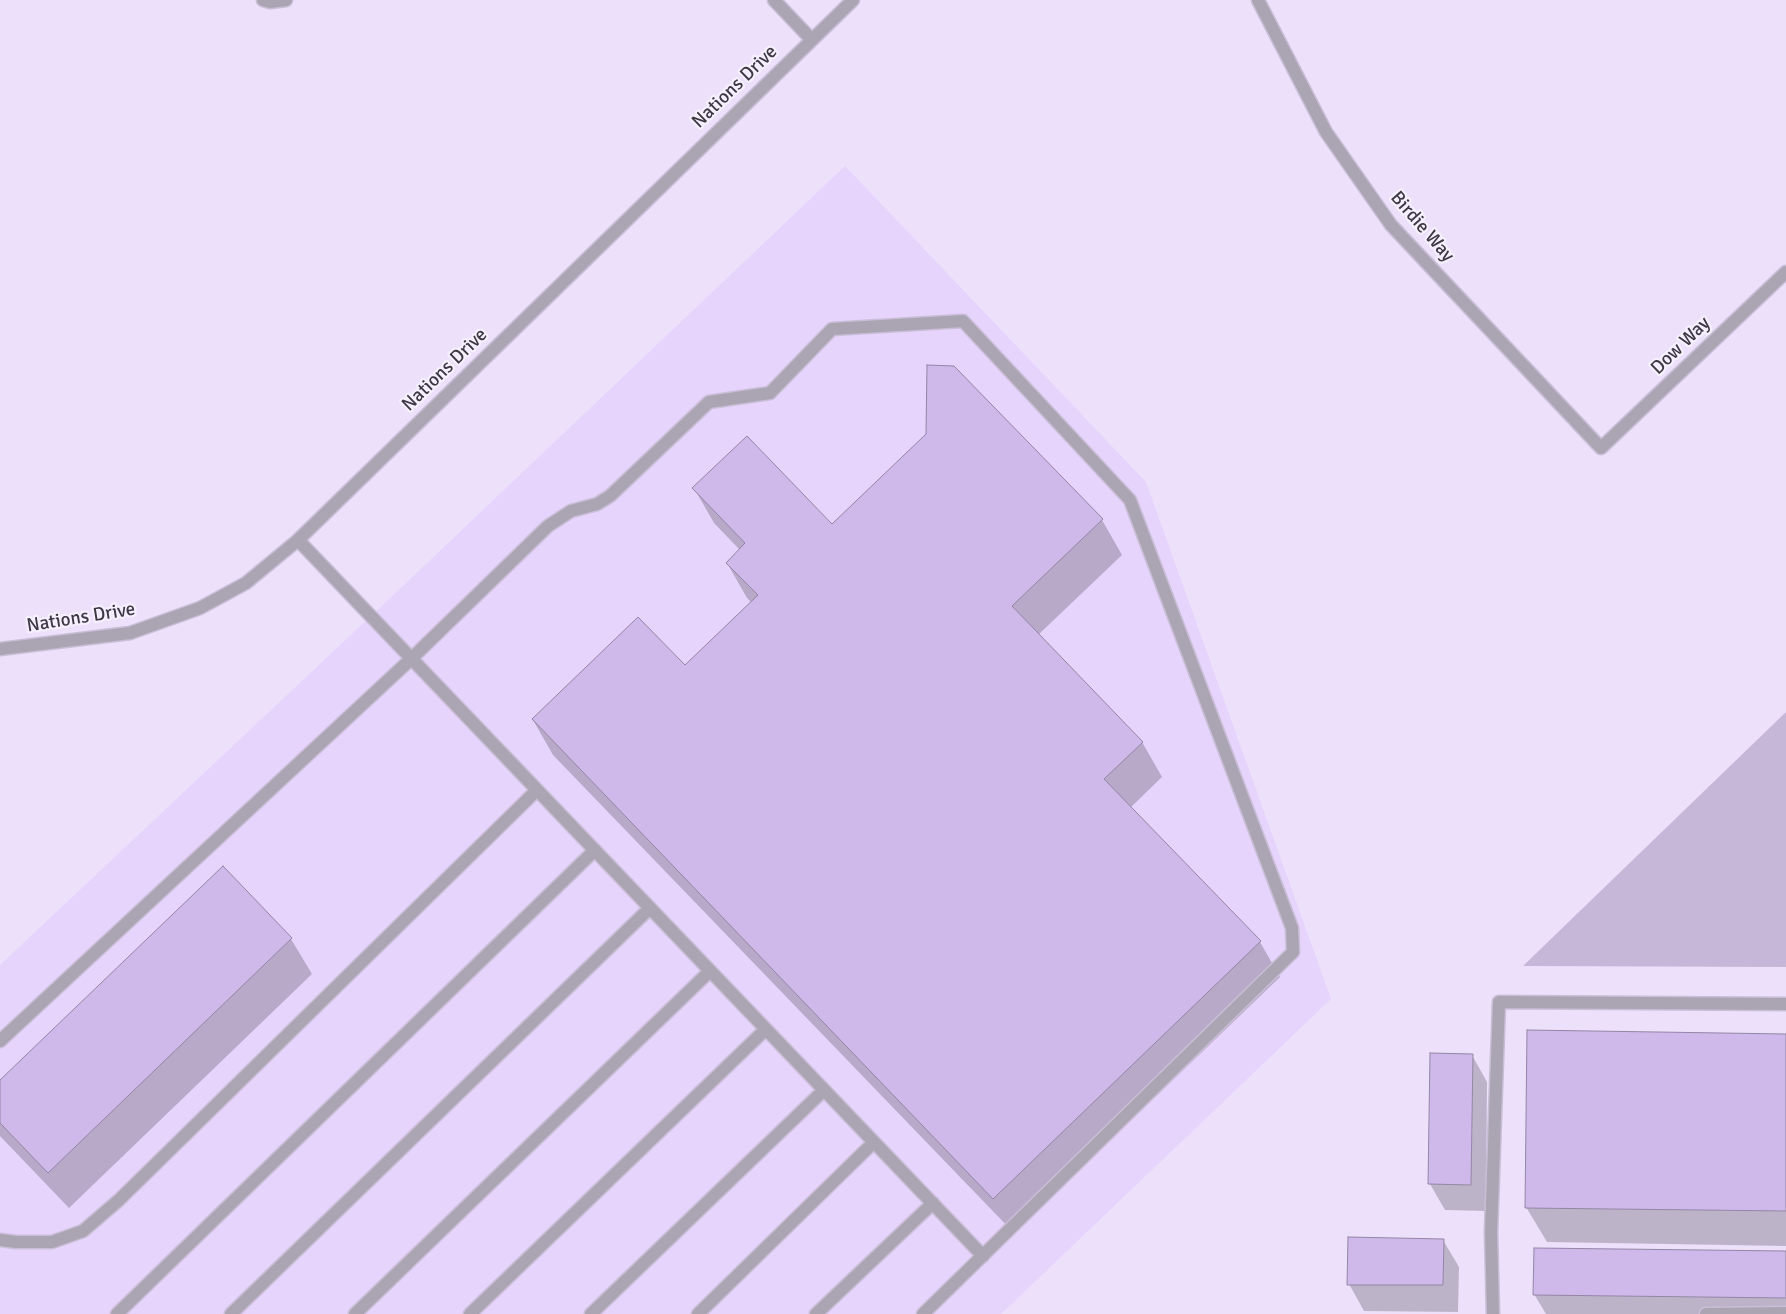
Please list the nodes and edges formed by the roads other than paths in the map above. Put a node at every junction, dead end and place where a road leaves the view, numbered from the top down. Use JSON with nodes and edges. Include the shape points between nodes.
{"nodes":[{"id":1,"x":263,"y":0,"type":"edge"},
{"id":2,"x":286,"y":0,"type":"edge"},
{"id":3,"x":774,"y":0,"type":"edge"},
{"id":4,"x":853,"y":0,"type":"edge"},
{"id":5,"x":1258,"y":0,"type":"edge"},
{"id":6,"x":811,"y":39,"type":"junction"},
{"id":7,"x":1786,"y":272,"type":"edge"},
{"id":8,"x":1601,"y":448,"type":"joint"},
{"id":9,"x":298,"y":540,"type":"junction"},
{"id":10,"x":0,"y":649,"type":"edge"},
{"id":11,"x":412,"y":659,"type":"junction"},
{"id":12,"x":537,"y":790,"type":"junction"},
{"id":13,"x":595,"y":850,"type":"junction"},
{"id":14,"x":650,"y":908,"type":"junction"},
{"id":15,"x":710,"y":971,"type":"junction"},
{"id":16,"x":1786,"y":1004,"type":"edge"},
{"id":17,"x":766,"y":1029,"type":"junction"},
{"id":18,"x":0,"y":1041,"type":"edge"},
{"id":19,"x":824,"y":1090,"type":"junction"},
{"id":20,"x":874,"y":1142,"type":"junction"},
{"id":21,"x":932,"y":1203,"type":"junction"},
{"id":22,"x":0,"y":1240,"type":"edge"},
{"id":23,"x":983,"y":1256,"type":"junction"},
{"id":24,"x":1786,"y":1313,"type":"edge"},
{"id":25,"x":117,"y":1314,"type":"edge"},
{"id":26,"x":231,"y":1314,"type":"edge"},
{"id":27,"x":355,"y":1314,"type":"edge"},
{"id":28,"x":470,"y":1314,"type":"edge"},
{"id":29,"x":591,"y":1314,"type":"edge"},
{"id":30,"x":698,"y":1314,"type":"edge"},
{"id":31,"x":816,"y":1314,"type":"edge"},
{"id":32,"x":923,"y":1314,"type":"edge"},
{"id":33,"x":1493,"y":1314,"type":"edge"},
{"id":34,"x":1706,"y":1314,"type":"edge"}],
"edges":[{"from":1,"to":2,"type":"street"},
{"from":3,"to":6,"type":"street"},
{"from":4,"to":6,"type":"street","name":"Nations Drive"},
{"from":5,"to":8,"type":"street","name":"Birdie Way","via":[[1326,132],[1391,225]]},
{"from":6,"to":9,"type":"street","name":"Nations Drive"},
{"from":7,"to":8,"type":"street","name":"Dow Way"},
{"from":9,"to":10,"type":"street","name":"Nations Drive","via":[[246,583],[200,608],[130,633]]},
{"from":9,"to":11,"type":"street"},
{"from":11,"to":12,"type":"street"},
{"from":11,"to":18,"type":"street"},
{"from":11,"to":23,"type":"street","via":[[548,526],[571,511],[597,504],[610,496],[709,402],[770,393],[832,329],[963,321],[1130,500],[1292,928],[1293,952]]},
{"from":12,"to":13,"type":"street"},
{"from":12,"to":22,"type":"street","via":[[119,1200],[83,1231],[52,1242]]},
{"from":13,"to":14,"type":"street"},
{"from":13,"to":25,"type":"street"},
{"from":14,"to":15,"type":"street"},
{"from":14,"to":26,"type":"street"},
{"from":15,"to":17,"type":"street"},
{"from":15,"to":27,"type":"street"},
{"from":16,"to":33,"type":"street","via":[[1499,1002],[1491,1232]]},
{"from":17,"to":19,"type":"street"},
{"from":17,"to":28,"type":"street"},
{"from":19,"to":20,"type":"street"},
{"from":19,"to":29,"type":"street"},
{"from":20,"to":21,"type":"street"},
{"from":20,"to":30,"type":"street"},
{"from":21,"to":23,"type":"street"},
{"from":21,"to":31,"type":"street"},
{"from":23,"to":32,"type":"street"},
{"from":24,"to":34,"type":"street"}]}
